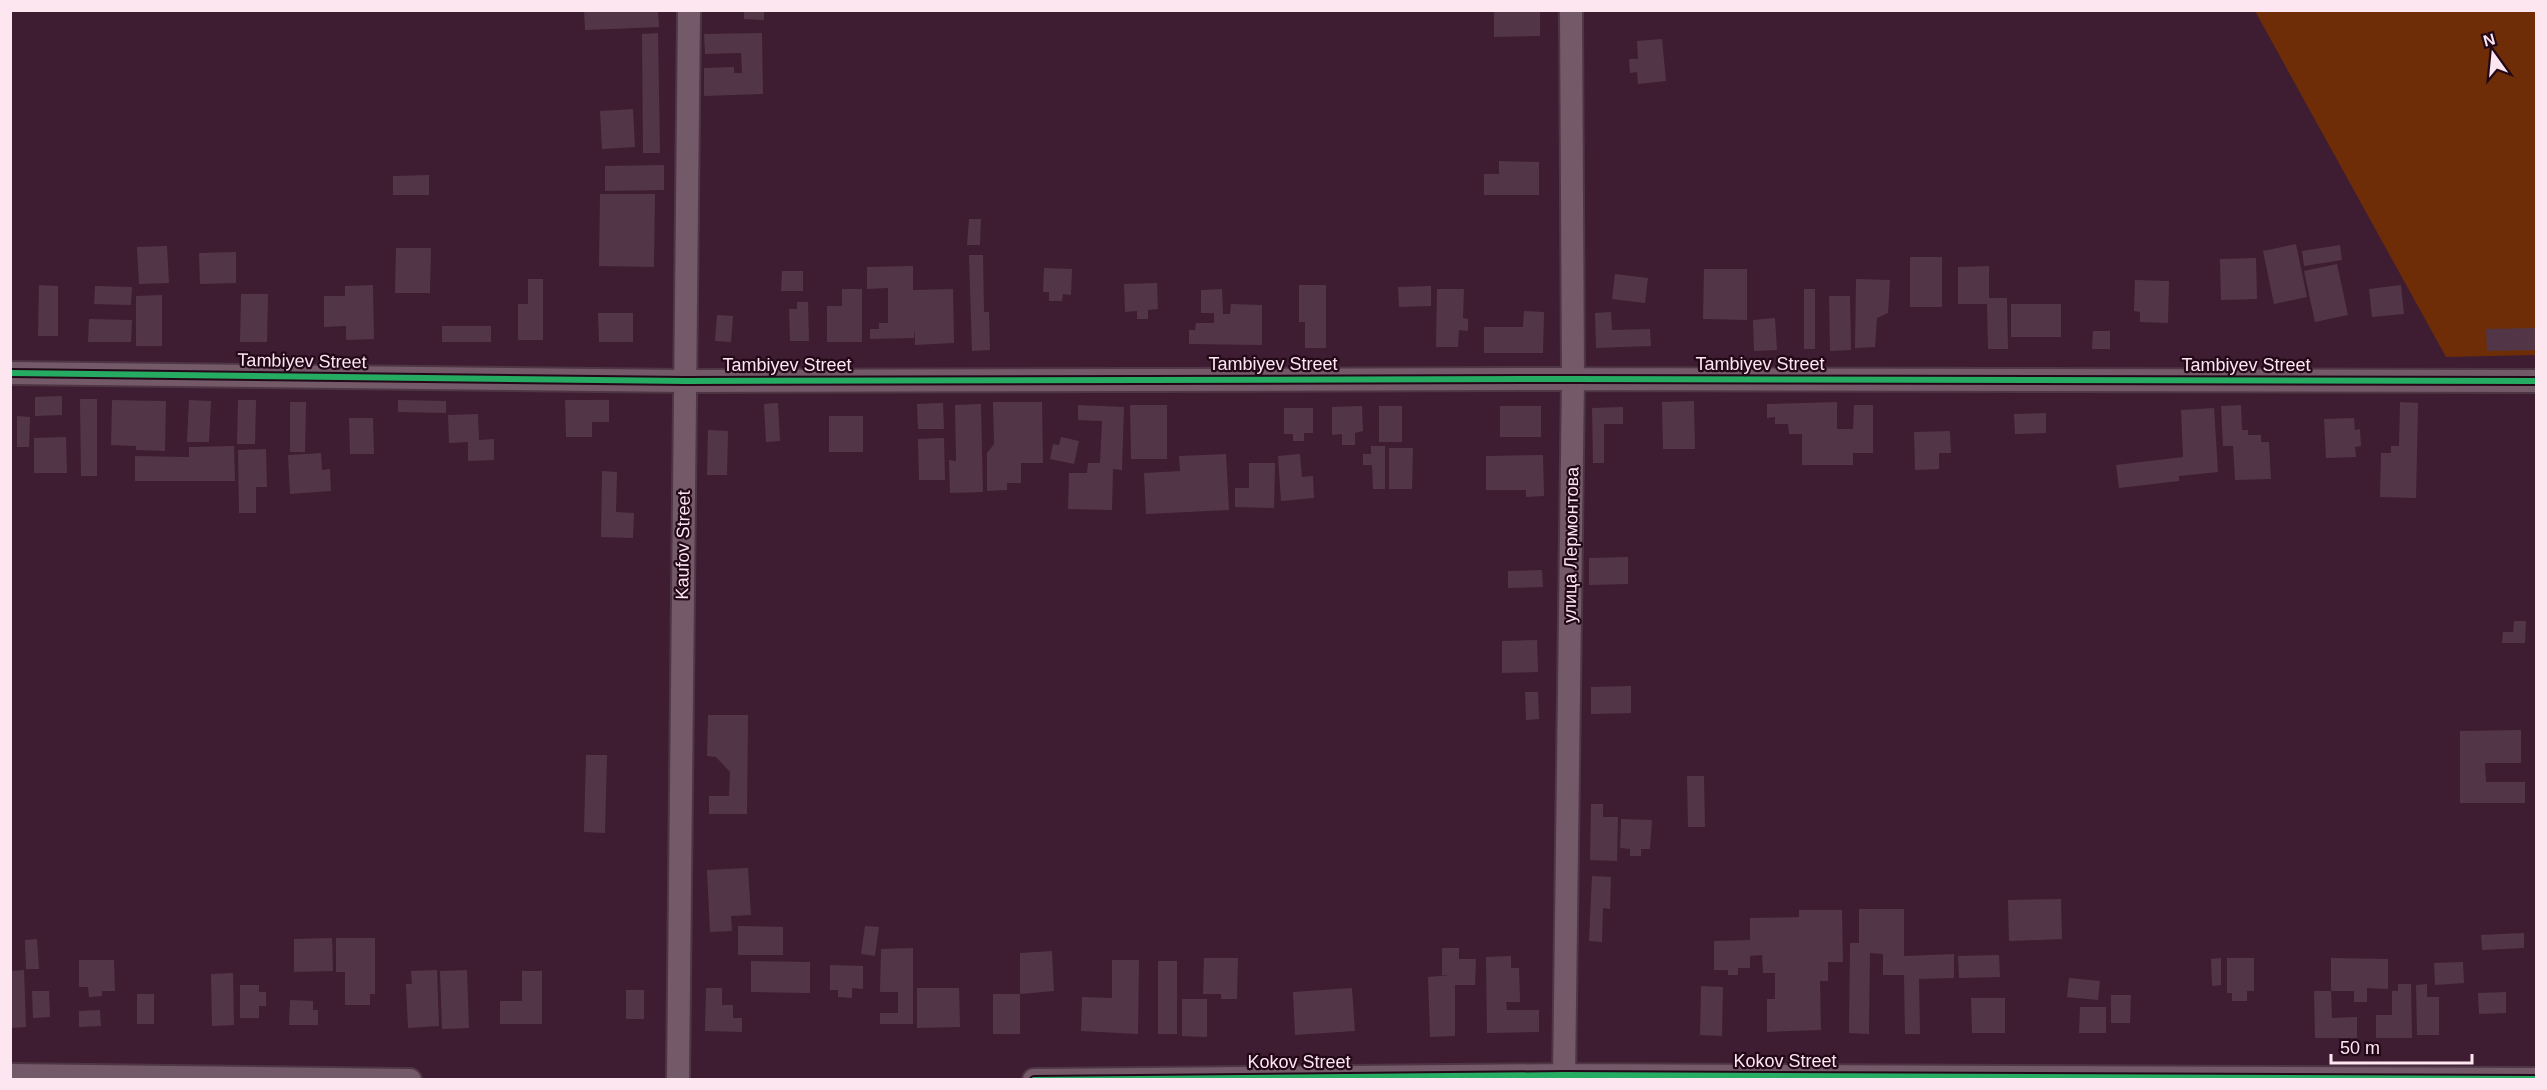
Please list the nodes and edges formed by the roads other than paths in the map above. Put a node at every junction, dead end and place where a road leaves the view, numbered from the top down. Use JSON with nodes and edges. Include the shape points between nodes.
{"nodes":[{"id":1,"x":689,"y":10,"type":"edge"},
{"id":2,"x":1571,"y":10,"type":"edge"},
{"id":3,"x":10,"y":373,"type":"edge"},
{"id":4,"x":1574,"y":379,"type":"junction"},
{"id":5,"x":685,"y":381,"type":"junction"},
{"id":6,"x":2536,"y":381,"type":"edge"},
{"id":7,"x":10,"y":1075,"type":"edge"},
{"id":8,"x":1564,"y":1077,"type":"edge"},
{"id":9,"x":2536,"y":1079,"type":"edge"},
{"id":10,"x":410,"y":1080,"type":"edge"},
{"id":11,"x":678,"y":1080,"type":"edge"},
{"id":12,"x":1034,"y":1080,"type":"edge"}],
"edges":[{"from":1,"to":5,"type":"street","name":"Kaufov Street"},
{"from":2,"to":4,"type":"street","name":"улица Лермонтова"},
{"from":3,"to":5,"type":"street","name":"Tambiyev Street"},
{"from":4,"to":5,"type":"street","name":"Tambiyev Street"},
{"from":4,"to":6,"type":"street","name":"Tambiyev Street"},
{"from":4,"to":8,"type":"street","name":"улица Лермонтова"},
{"from":5,"to":11,"type":"street","name":"Kaufov Street"},
{"from":7,"to":10,"type":"street"},
{"from":8,"to":9,"type":"street","name":"Kokov Street"},
{"from":8,"to":12,"type":"street","name":"Kokov Street"}]}
